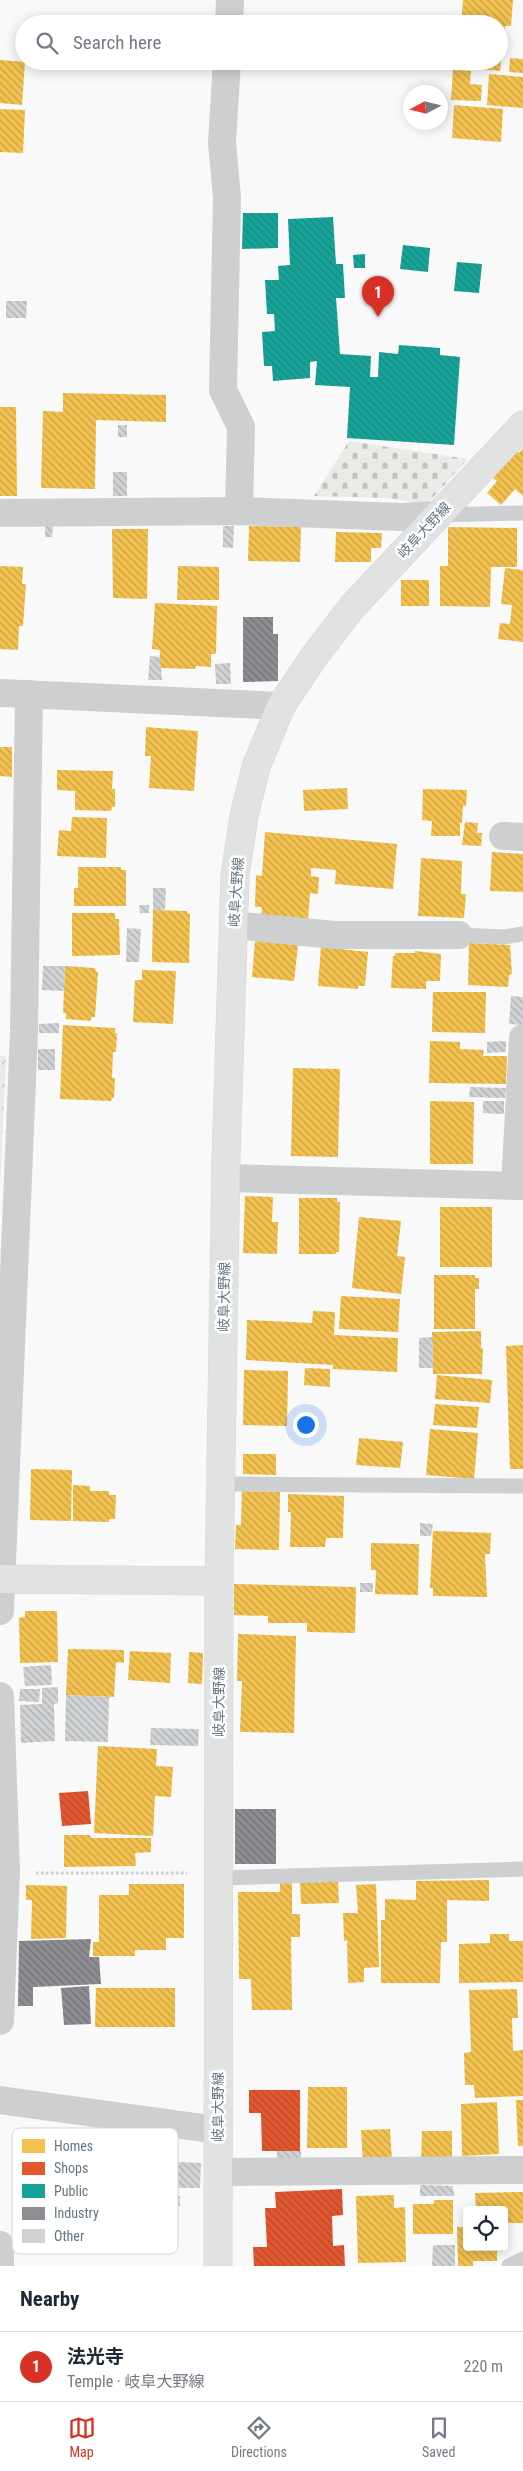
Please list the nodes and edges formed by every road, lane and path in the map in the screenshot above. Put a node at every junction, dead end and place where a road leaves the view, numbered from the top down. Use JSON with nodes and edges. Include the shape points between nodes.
{"nodes":[{"id":1,"x":230,"y":0,"type":"edge"},
{"id":2,"x":229,"y":15,"type":"edge"},
{"id":3,"x":226,"y":70,"type":"edge"},
{"id":4,"x":523,"y":426,"type":"edge"},
{"id":5,"x":239,"y":511,"type":"junction"},
{"id":6,"x":0,"y":512,"type":"edge"},
{"id":7,"x":523,"y":512,"type":"edge"},
{"id":8,"x":438,"y":515,"type":"junction"},
{"id":9,"x":0,"y":693,"type":"edge"},
{"id":10,"x":29,"y":694,"type":"junction"},
{"id":11,"x":280,"y":706,"type":"junction"},
{"id":12,"x":233,"y":925,"type":"junction"},
{"id":13,"x":523,"y":934,"type":"edge"},
{"id":14,"x":459,"y":935,"type":"joint"},
{"id":15,"x":523,"y":1038,"type":"edge"},
{"id":16,"x":226,"y":1178,"type":"junction"},
{"id":17,"x":519,"y":1186,"type":"edge"},
{"id":18,"x":221,"y":1484,"type":"junction"},
{"id":19,"x":523,"y":1486,"type":"edge"},
{"id":20,"x":0,"y":1579,"type":"edge"},
{"id":21,"x":219,"y":1581,"type":"junction"},
{"id":22,"x":0,"y":1611,"type":"edge"},
{"id":23,"x":0,"y":1696,"type":"edge"},
{"id":24,"x":523,"y":1869,"type":"edge"},
{"id":25,"x":6,"y":1871,"type":"junction"},
{"id":26,"x":219,"y":1876,"type":"junction"},
{"id":27,"x":0,"y":2021,"type":"edge"},
{"id":28,"x":0,"y":2100,"type":"edge"},
{"id":29,"x":218,"y":2130,"type":"junction"},
{"id":30,"x":523,"y":2170,"type":"edge"},
{"id":31,"x":218,"y":2172,"type":"junction"},
{"id":32,"x":0,"y":2245,"type":"edge"},
{"id":33,"x":523,"y":2259,"type":"edge"},
{"id":34,"x":0,"y":2266,"type":"edge"},
{"id":35,"x":218,"y":2266,"type":"edge"},
{"id":36,"x":509,"y":2266,"type":"edge"}],
"edges":[{"from":1,"to":2,"type":"street"},
{"from":3,"to":5,"type":"street","via":[[222,143],[227,197],[224,390],[241,427]]},
{"from":4,"to":8,"type":"main road","name":"岐阜大野線"},
{"from":5,"to":6,"type":"street"},
{"from":5,"to":8,"type":"street","via":[[400,518]]},
{"from":7,"to":8,"type":"lane"},
{"from":8,"to":11,"type":"main road","name":"岐阜大野線","via":[[352,607]]},
{"from":9,"to":10,"type":"street"},
{"from":10,"to":11,"type":"street"},
{"from":10,"to":20,"type":"street","via":[[24,1032]]},
{"from":11,"to":12,"type":"main road","name":"岐阜大野線","via":[[256,767],[244,816],[235,875]]},
{"from":12,"to":14,"type":"street","via":[[334,935]]},
{"from":12,"to":16,"type":"main road","name":"岐阜大野線"},
{"from":13,"to":14,"type":"lane","via":[[504,937]]},
{"from":15,"to":17,"type":"street"},
{"from":16,"to":17,"type":"street"},
{"from":16,"to":18,"type":"main road","name":"岐阜大野線"},
{"from":18,"to":19,"type":"lane"},
{"from":18,"to":21,"type":"main road","name":"岐阜大野線"},
{"from":20,"to":21,"type":"main road"},
{"from":20,"to":22,"type":"street"},
{"from":21,"to":26,"type":"main road","name":"岐阜大野線"},
{"from":23,"to":25,"type":"street"},
{"from":24,"to":26,"type":"lane"},
{"from":25,"to":26,"type":"path","via":[[62,1875]]},
{"from":25,"to":27,"type":"street"},
{"from":26,"to":29,"type":"main road","name":"岐阜大野線"},
{"from":28,"to":29,"type":"street"},
{"from":29,"to":31,"type":"main road","name":"岐阜大野線"},
{"from":30,"to":31,"type":"street"},
{"from":31,"to":35,"type":"main road","name":"岐阜大野線"},
{"from":32,"to":34,"type":"street"},
{"from":33,"to":36,"type":"lane"}]}
